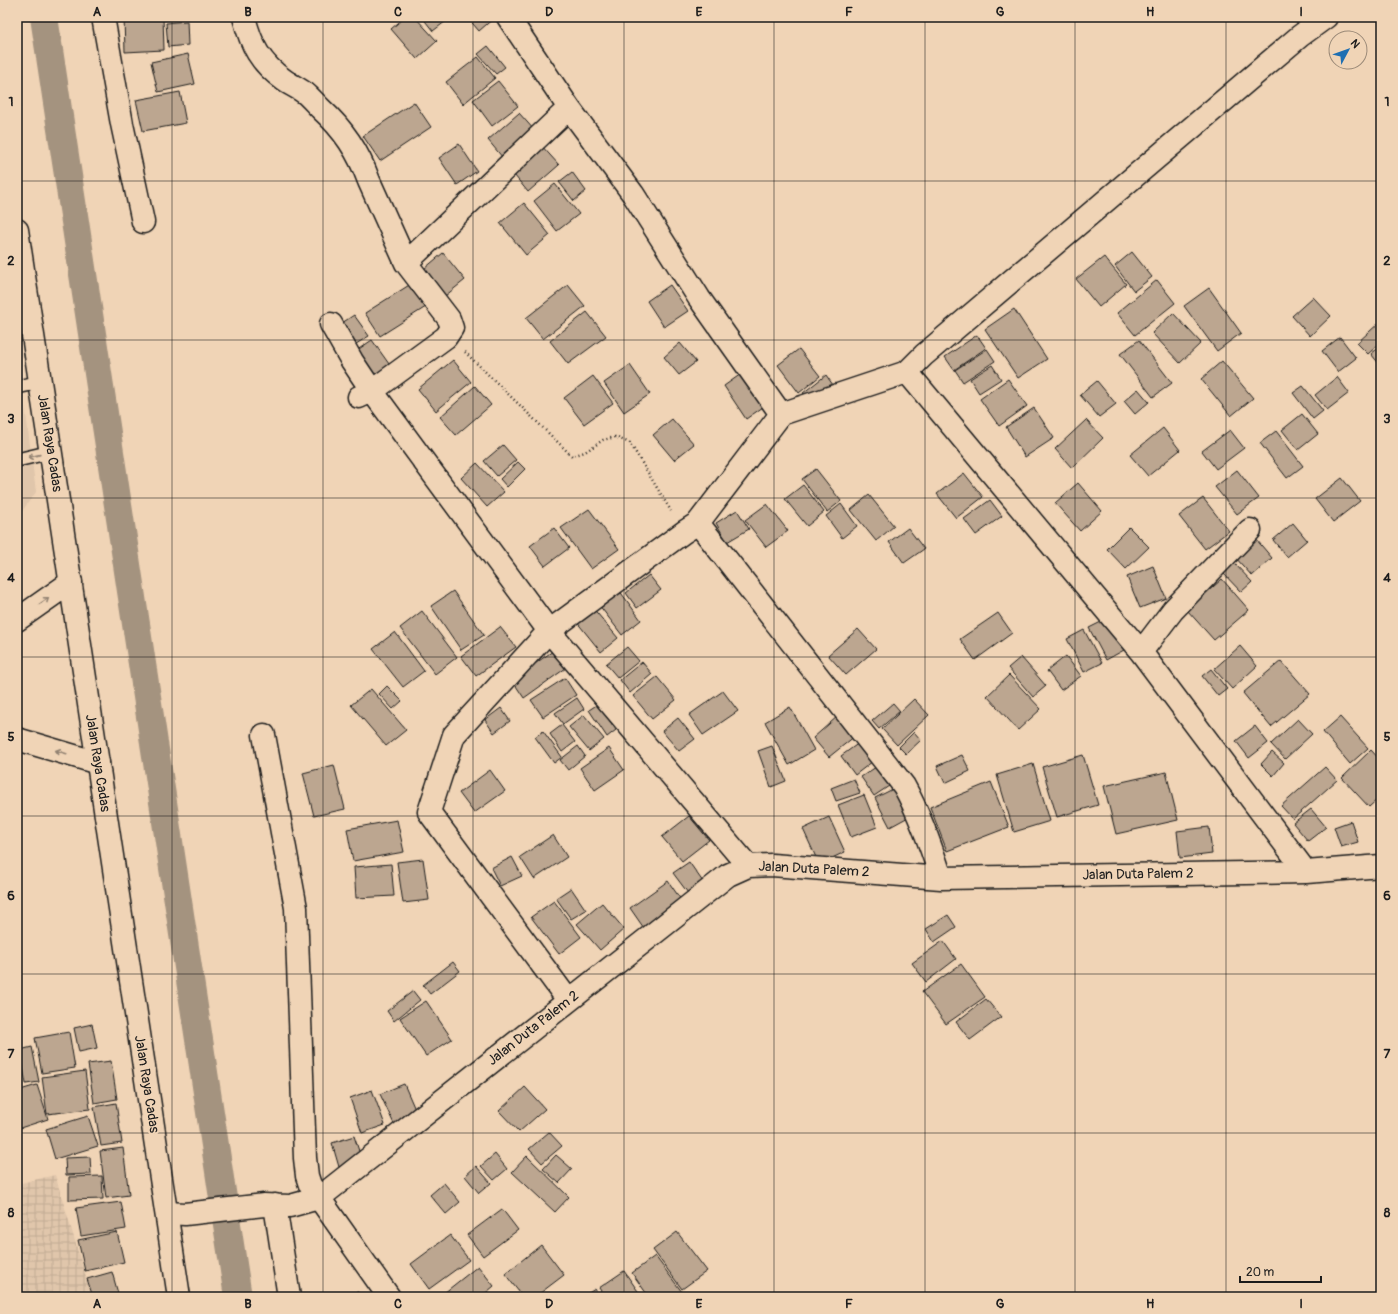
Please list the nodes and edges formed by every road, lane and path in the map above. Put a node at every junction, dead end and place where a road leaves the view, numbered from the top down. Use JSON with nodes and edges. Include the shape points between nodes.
{"nodes":[{"id":1,"x":103,"y":17,"type":"edge"},
{"id":2,"x":244,"y":17,"type":"edge"},
{"id":3,"x":508,"y":17,"type":"edge"},
{"id":4,"x":1326,"y":17,"type":"edge"},
{"id":5,"x":569,"y":108,"type":"junction"},
{"id":6,"x":143,"y":222,"type":"dead end"},
{"id":7,"x":17,"y":230,"type":"edge"},
{"id":8,"x":406,"y":263,"type":"junction"},
{"id":9,"x":330,"y":324,"type":"dead end"},
{"id":10,"x":446,"y":337,"type":"junction"},
{"id":11,"x":907,"y":372,"type":"junction"},
{"id":12,"x":40,"y":382,"type":"junction"},
{"id":13,"x":17,"y":387,"type":"edge"},
{"id":14,"x":365,"y":394,"type":"junction"},
{"id":15,"x":781,"y":414,"type":"junction"},
{"id":16,"x":51,"y":452,"type":"junction"},
{"id":17,"x":17,"y":460,"type":"edge"},
{"id":18,"x":691,"y":528,"type":"junction"},
{"id":19,"x":1250,"y":530,"type":"dead end"},
{"id":20,"x":71,"y":582,"type":"junction"},
{"id":21,"x":17,"y":620,"type":"edge"},
{"id":22,"x":549,"y":631,"type":"junction"},
{"id":23,"x":1141,"y":652,"type":"junction"},
{"id":24,"x":264,"y":735,"type":"dead end"},
{"id":25,"x":17,"y":739,"type":"edge"},
{"id":26,"x":98,"y":762,"type":"junction"},
{"id":27,"x":748,"y":866,"type":"junction"},
{"id":28,"x":1381,"y":866,"type":"edge"},
{"id":29,"x":1306,"y":872,"type":"junction"},
{"id":30,"x":941,"y":878,"type":"junction"},
{"id":31,"x":568,"y":1000,"type":"junction"},
{"id":32,"x":319,"y":1198,"type":"junction"},
{"id":33,"x":276,"y":1206,"type":"junction"},
{"id":34,"x":176,"y":1213,"type":"junction"},
{"id":35,"x":179,"y":1297,"type":"edge"},
{"id":36,"x":289,"y":1297,"type":"edge"},
{"id":37,"x":389,"y":1297,"type":"edge"}],
"edges":[{"from":1,"to":6,"type":"street"},
{"from":2,"to":8,"type":"street","via":[[248,35],[260,57],[283,79],[305,93],[351,142]]},
{"from":3,"to":5,"type":"street"},
{"from":4,"to":11,"type":"street","via":[[1300,36]]},
{"from":5,"to":8,"type":"street"},
{"from":5,"to":15,"type":"street","via":[[633,194],[699,298]]},
{"from":7,"to":12,"type":"street","name":"Jalan Raya Cadas"},
{"from":8,"to":10,"type":"street","via":[[449,319],[452,328]]},
{"from":9,"to":14,"type":"street","via":[[352,361]]},
{"from":10,"to":14,"type":"street"},
{"from":10,"to":18,"type":"path","via":[[472,358],[572,456],[615,436],[630,443]]},
{"from":11,"to":15,"type":"street"},
{"from":11,"to":23,"type":"street"},
{"from":12,"to":13,"type":"lane"},
{"from":12,"to":16,"type":"street","name":"Jalan Raya Cadas"},
{"from":14,"to":22,"type":"street"},
{"from":15,"to":18,"type":"street"},
{"from":16,"to":17,"type":"lane","one_way":true},
{"from":16,"to":20,"type":"street","name":"Jalan Raya Cadas"},
{"from":18,"to":22,"type":"street"},
{"from":18,"to":30,"type":"street","via":[[904,786],[916,807]]},
{"from":19,"to":23,"type":"street","via":[[1173,610]]},
{"from":21,"to":20,"type":"street","one_way":true},
{"from":20,"to":26,"type":"street","name":"Jalan Raya Cadas"},
{"from":22,"to":27,"type":"street"},
{"from":22,"to":31,"type":"street","via":[[454,735],[429,812]]},
{"from":23,"to":29,"type":"street"},
{"from":24,"to":32,"type":"street","via":[[296,908],[305,1158],[310,1185]]},
{"from":26,"to":25,"type":"street","one_way":true},
{"from":26,"to":34,"type":"street","name":"Jalan Raya Cadas"},
{"from":27,"to":30,"type":"street","name":"Jalan Duta Palem 2","via":[[772,865]]},
{"from":27,"to":31,"type":"street","name":"Jalan Duta Palem 2","via":[[728,875]]},
{"from":28,"to":29,"type":"street","name":"Jalan Duta Palem 2"},
{"from":29,"to":30,"type":"street","name":"Jalan Duta Palem 2"},
{"from":31,"to":32,"type":"street","name":"Jalan Duta Palem 2"},
{"from":32,"to":33,"type":"street","name":"Jalan Duta Palem 2"},
{"from":32,"to":37,"type":"street"},
{"from":33,"to":34,"type":"street","name":"Jalan Duta Palem 2"},
{"from":33,"to":36,"type":"street"},
{"from":34,"to":35,"type":"street","name":"Jalan Raya Cadas"}]}
